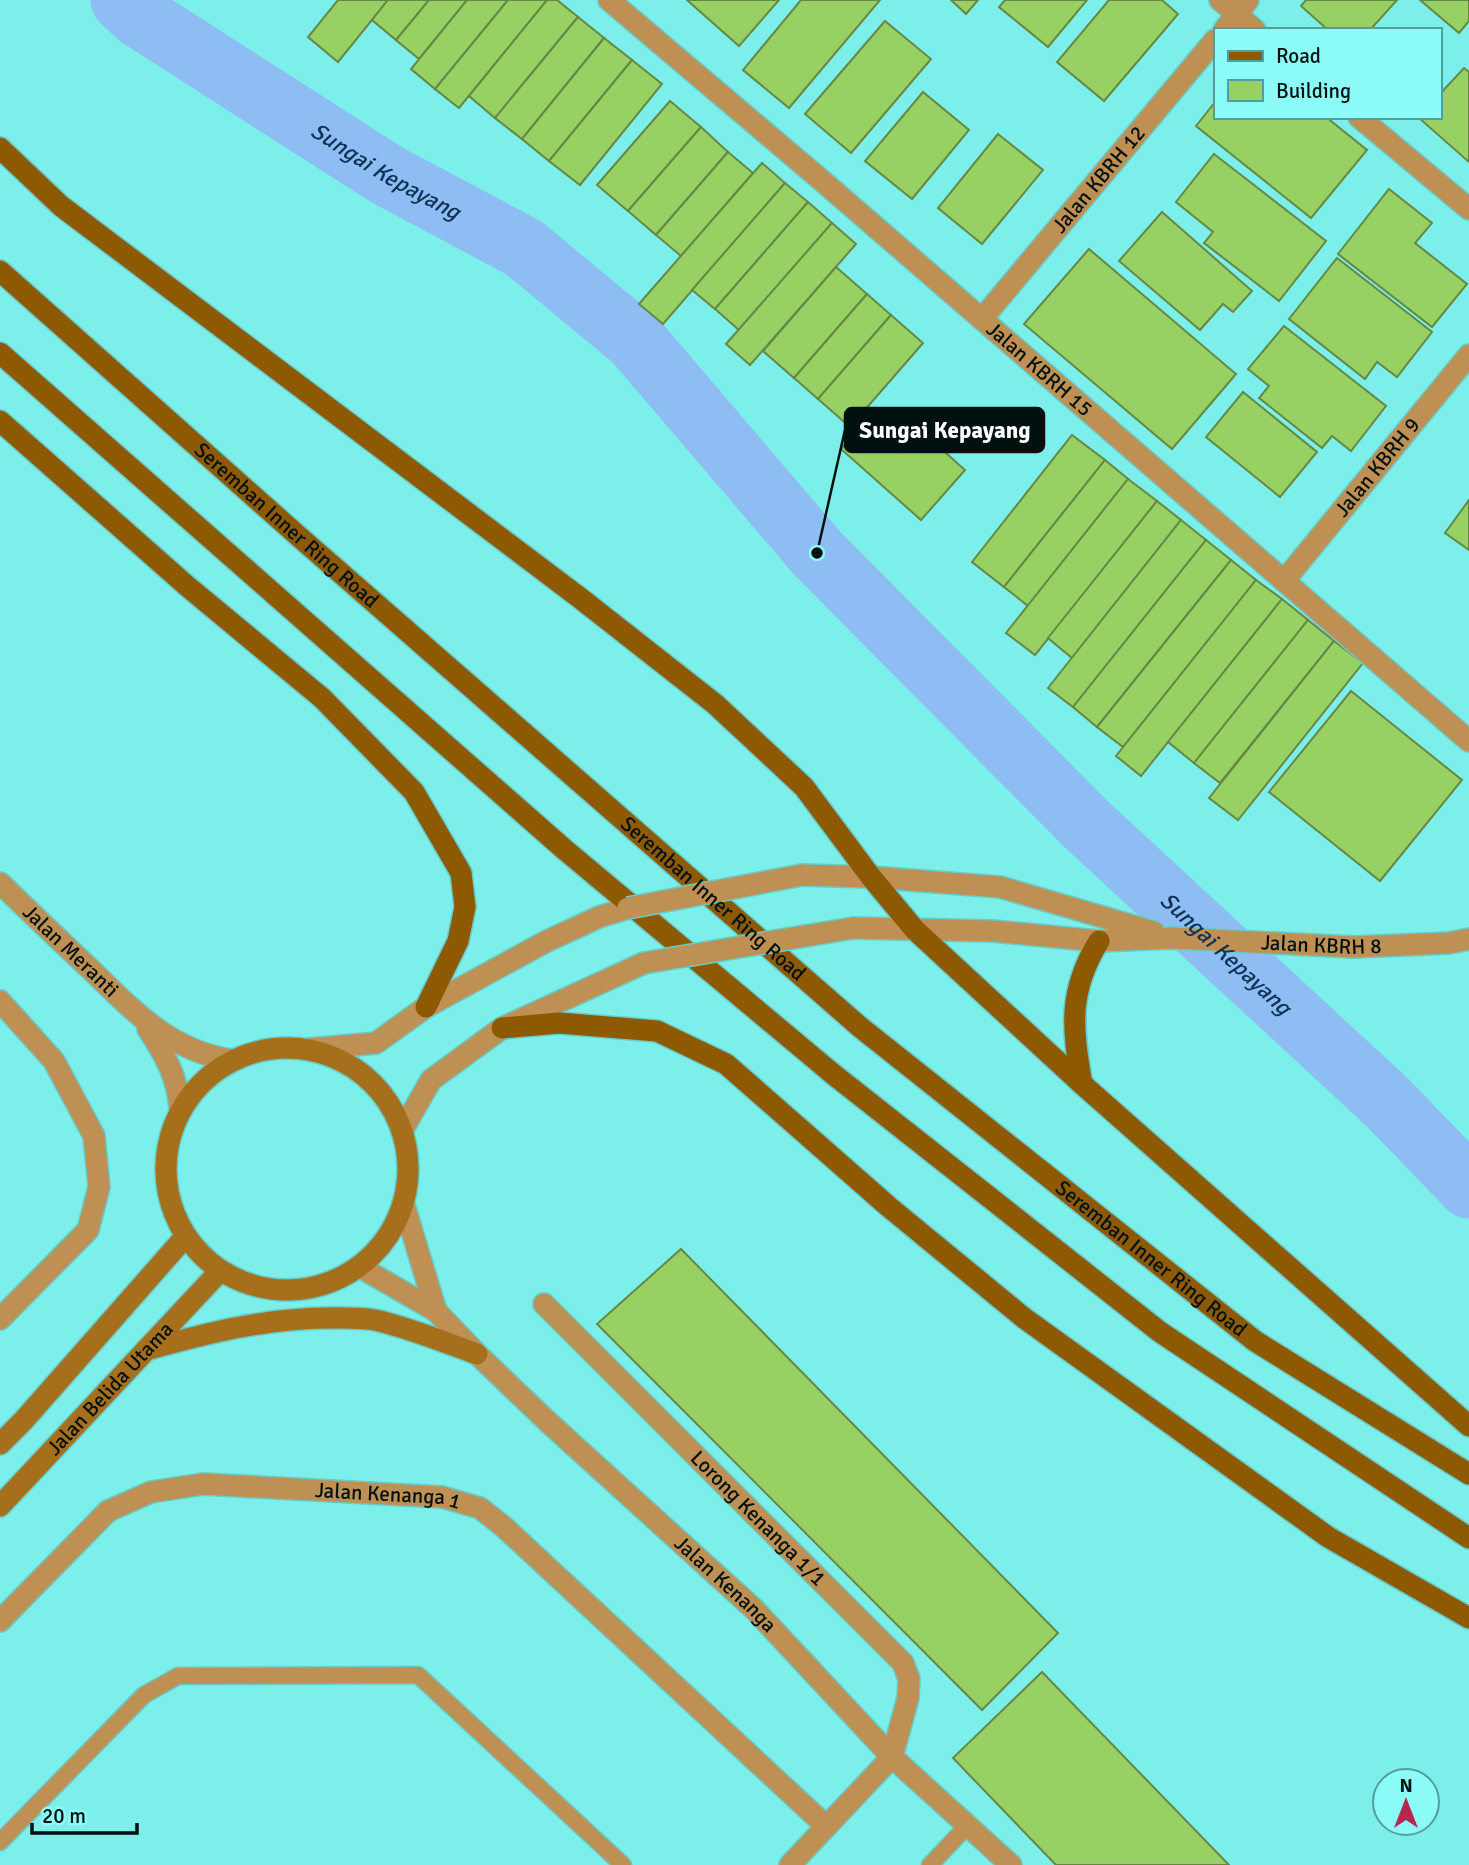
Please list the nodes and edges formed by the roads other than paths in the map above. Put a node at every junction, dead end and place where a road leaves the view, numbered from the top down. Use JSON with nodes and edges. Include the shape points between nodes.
{"nodes":[{"id":1,"x":609,"y":0,"type":"edge"},
{"id":2,"x":1220,"y":0,"type":"edge"},
{"id":3,"x":1236,"y":15,"type":"edge"},
{"id":4,"x":1252,"y":28,"type":"edge"},
{"id":5,"x":1214,"y":41,"type":"edge"},
{"id":6,"x":1361,"y":119,"type":"edge"},
{"id":7,"x":0,"y":148,"type":"edge"},
{"id":8,"x":1469,"y":209,"type":"edge"},
{"id":9,"x":0,"y":271,"type":"edge"},
{"id":10,"x":982,"y":319,"type":"junction"},
{"id":11,"x":0,"y":353,"type":"edge"},
{"id":12,"x":1469,"y":355,"type":"edge"},
{"id":13,"x":0,"y":421,"type":"edge"},
{"id":14,"x":1284,"y":581,"type":"junction"},
{"id":15,"x":1469,"y":741,"type":"edge"},
{"id":16,"x":871,"y":877,"type":"junction"},
{"id":17,"x":0,"y":883,"type":"edge"},
{"id":18,"x":915,"y":930,"type":"junction"},
{"id":19,"x":1173,"y":938,"type":"junction"},
{"id":20,"x":1469,"y":939,"type":"edge"},
{"id":21,"x":1099,"y":941,"type":"junction"},
{"id":22,"x":0,"y":1001,"type":"edge"},
{"id":23,"x":426,"y":1007,"type":"junction"},
{"id":24,"x":141,"y":1018,"type":"junction"},
{"id":25,"x":502,"y":1028,"type":"junction"},
{"id":26,"x":309,"y":1049,"type":"junction"},
{"id":27,"x":232,"y":1060,"type":"junction"},
{"id":28,"x":1082,"y":1084,"type":"junction"},
{"id":29,"x":180,"y":1109,"type":"junction"},
{"id":30,"x":402,"y":1129,"type":"junction"},
{"id":31,"x":404,"y":1205,"type":"junction"},
{"id":32,"x":185,"y":1237,"type":"junction"},
{"id":33,"x":360,"y":1267,"type":"junction"},
{"id":34,"x":220,"y":1271,"type":"junction"},
{"id":35,"x":544,"y":1304,"type":"dead end"},
{"id":36,"x":436,"y":1311,"type":"junction"},
{"id":37,"x":0,"y":1319,"type":"edge"},
{"id":38,"x":146,"y":1350,"type":"junction"},
{"id":39,"x":477,"y":1354,"type":"junction"},
{"id":40,"x":1469,"y":1426,"type":"edge"},
{"id":41,"x":0,"y":1444,"type":"edge"},
{"id":42,"x":1469,"y":1474,"type":"edge"},
{"id":43,"x":0,"y":1506,"type":"edge"},
{"id":44,"x":1469,"y":1538,"type":"edge"},
{"id":45,"x":1469,"y":1618,"type":"edge"},
{"id":46,"x":0,"y":1621,"type":"edge"},
{"id":47,"x":892,"y":1757,"type":"junction"},
{"id":48,"x":826,"y":1826,"type":"junction"},
{"id":49,"x":967,"y":1826,"type":"junction"},
{"id":50,"x":0,"y":1842,"type":"edge"},
{"id":51,"x":623,"y":1865,"type":"edge"},
{"id":52,"x":790,"y":1865,"type":"edge"},
{"id":53,"x":930,"y":1865,"type":"edge"},
{"id":54,"x":1011,"y":1865,"type":"edge"}],
"edges":[{"from":1,"to":10,"type":"street","name":"Jalan KBRH 15"},
{"from":2,"to":3,"type":"street"},
{"from":3,"to":4,"type":"street"},
{"from":5,"to":10,"type":"street","name":"Jalan KBRH 12"},
{"from":6,"to":8,"type":"street"},
{"from":7,"to":16,"type":"main road","via":[[61,206],[715,704],[804,786]]},
{"from":9,"to":42,"type":"main road","name":"Seremban Inner Ring Road","via":[[860,1027],[1255,1341]]},
{"from":10,"to":14,"type":"street","name":"Jalan KBRH 15"},
{"from":11,"to":44,"type":"main road","via":[[564,849],[833,1074],[1160,1332]]},
{"from":12,"to":14,"type":"street","name":"Jalan KBRH 9"},
{"from":13,"to":23,"type":"main road","via":[[187,586],[323,698],[414,792],[461,873],[465,907],[458,941]]},
{"from":14,"to":15,"type":"street","name":"Jalan KBRH 15"},
{"from":16,"to":18,"type":"main road"},
{"from":16,"to":19,"type":"street","via":[[1000,887]]},
{"from":16,"to":23,"type":"street","bridge":true,"via":[[802,875],[628,908],[548,941]]},
{"from":17,"to":24,"type":"street","name":"Jalan Meranti"},
{"from":18,"to":21,"type":"street","via":[[993,931]]},
{"from":18,"to":25,"type":"street","bridge":true,"via":[[853,928],[644,963]]},
{"from":18,"to":28,"type":"main road"},
{"from":19,"to":20,"type":"street","name":"Jalan KBRH 8","via":[[1354,947]]},
{"from":19,"to":21,"type":"street"},
{"from":21,"to":28,"type":"main road","via":[[1087,960],[1076,1001],[1073,1036]]},
{"from":22,"to":37,"type":"street","via":[[54,1061],[94,1136],[99,1187],[88,1230]]},
{"from":23,"to":26,"type":"street","via":[[376,1043]]},
{"from":24,"to":27,"type":"street","name":"Jalan Meranti","via":[[172,1041]]},
{"from":24,"to":29,"type":"street","name":"Jalan Meranti","via":[[175,1077]]},
{"from":25,"to":30,"type":"street","via":[[431,1080]]},
{"from":25,"to":45,"type":"main road","via":[[559,1023],[657,1031],[726,1064],[1024,1318],[1328,1537]]},
{"from":26,"to":27,"type":"main road","via":[[270,1049]]},
{"from":26,"to":30,"type":"main road","via":[[346,1063],[366,1077],[384,1095]]},
{"from":27,"to":29,"type":"main road","via":[[201,1082]]},
{"from":28,"to":40,"type":"main road"},
{"from":29,"to":32,"type":"main road","via":[[168,1140],[164,1174],[170,1207]]},
{"from":30,"to":31,"type":"main road","via":[[409,1167]]},
{"from":31,"to":33,"type":"main road","via":[[386,1240]]},
{"from":31,"to":36,"type":"street","name":"Jalan Kenanga"},
{"from":32,"to":34,"type":"main road"},
{"from":32,"to":41,"type":"main road","name":"Jalan Belida Utama"},
{"from":33,"to":34,"type":"main road","via":[[328,1284],[291,1291],[254,1286]]},
{"from":33,"to":36,"type":"street","name":"Jalan Kenanga"},
{"from":34,"to":38,"type":"main road","name":"Jalan Belida Utama"},
{"from":35,"to":47,"type":"street","name":"Lorong Kenanga 1/1","via":[[903,1663],[909,1679],[908,1698]]},
{"from":36,"to":39,"type":"street","name":"Jalan Kenanga"},
{"from":38,"to":39,"type":"main road","via":[[232,1327],[340,1318],[372,1320]]},
{"from":38,"to":43,"type":"main road","name":"Jalan Belida Utama"},
{"from":39,"to":47,"type":"street","name":"Jalan Kenanga","via":[[754,1609]]},
{"from":46,"to":48,"type":"street","name":"Jalan Kenanga 1","via":[[108,1511],[151,1492],[203,1484],[442,1497],[480,1508],[504,1527]]},
{"from":47,"to":48,"type":"street"},
{"from":47,"to":49,"type":"street","name":"Jalan Kenanga"},
{"from":48,"to":52,"type":"street"},
{"from":49,"to":53,"type":"lane"},
{"from":49,"to":54,"type":"street","name":"Jalan Kenanga"},
{"from":50,"to":51,"type":"lane","via":[[144,1695],[177,1676],[418,1675]]}]}
